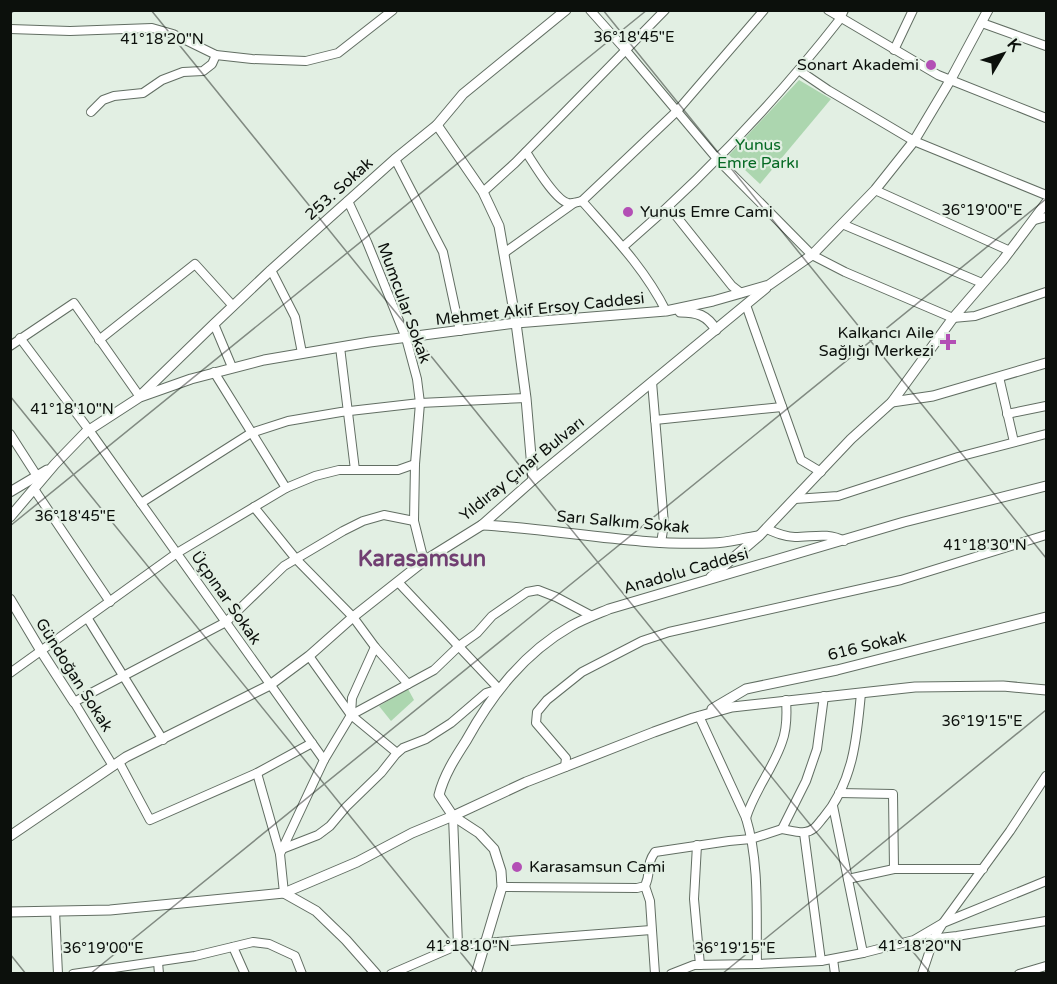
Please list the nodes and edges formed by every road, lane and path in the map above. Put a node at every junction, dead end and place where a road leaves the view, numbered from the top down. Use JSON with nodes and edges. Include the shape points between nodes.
{"nodes":[{"id":1,"x":393,"y":10,"type":"edge"},
{"id":2,"x":566,"y":10,"type":"edge"},
{"id":3,"x":590,"y":10,"type":"edge"},
{"id":4,"x":665,"y":10,"type":"edge"},
{"id":5,"x":764,"y":10,"type":"edge"},
{"id":6,"x":828,"y":10,"type":"edge"},
{"id":7,"x":844,"y":10,"type":"edge"},
{"id":8,"x":913,"y":10,"type":"edge"},
{"id":9,"x":988,"y":10,"type":"edge"},
{"id":10,"x":840,"y":19,"type":"junction"},
{"id":11,"x":982,"y":22,"type":"junction"},
{"id":12,"x":10,"y":29,"type":"edge"},
{"id":13,"x":1047,"y":46,"type":"edge"},
{"id":14,"x":894,"y":50,"type":"junction"},
{"id":15,"x":626,"y":52,"type":"junction"},
{"id":16,"x":216,"y":55,"type":"junction"},
{"id":17,"x":800,"y":71,"type":"junction"},
{"id":18,"x":951,"y":80,"type":"junction"},
{"id":19,"x":677,"y":111,"type":"junction"},
{"id":20,"x":91,"y":112,"type":"dead end"},
{"id":21,"x":1047,"y":118,"type":"edge"},
{"id":22,"x":437,"y":125,"type":"junction"},
{"id":23,"x":914,"y":141,"type":"junction"},
{"id":24,"x":526,"y":152,"type":"junction"},
{"id":25,"x":395,"y":159,"type":"junction"},
{"id":26,"x":718,"y":160,"type":"junction"},
{"id":27,"x":874,"y":190,"type":"junction"},
{"id":28,"x":483,"y":192,"type":"junction"},
{"id":29,"x":1047,"y":195,"type":"edge"},
{"id":30,"x":348,"y":201,"type":"junction"},
{"id":31,"x":578,"y":202,"type":"junction"},
{"id":32,"x":1047,"y":203,"type":"edge"},
{"id":33,"x":669,"y":207,"type":"junction"},
{"id":34,"x":1047,"y":217,"type":"edge"},
{"id":35,"x":1035,"y":220,"type":"junction"},
{"id":36,"x":842,"y":224,"type":"junction"},
{"id":37,"x":623,"y":247,"type":"junction"},
{"id":38,"x":1010,"y":251,"type":"junction"},
{"id":39,"x":504,"y":253,"type":"junction"},
{"id":40,"x":813,"y":255,"type":"junction"},
{"id":41,"x":271,"y":270,"type":"junction"},
{"id":42,"x":982,"y":283,"type":"junction"},
{"id":43,"x":769,"y":285,"type":"junction"},
{"id":44,"x":1047,"y":292,"type":"edge"},
{"id":45,"x":741,"y":293,"type":"junction"},
{"id":46,"x":713,"y":301,"type":"junction"},
{"id":47,"x":746,"y":305,"type":"junction"},
{"id":48,"x":232,"y":306,"type":"junction"},
{"id":49,"x":666,"y":311,"type":"junction"},
{"id":50,"x":731,"y":317,"type":"junction"},
{"id":51,"x":953,"y":318,"type":"junction"},
{"id":52,"x":516,"y":323,"type":"junction"},
{"id":53,"x":214,"y":324,"type":"junction"},
{"id":54,"x":716,"y":330,"type":"junction"},
{"id":55,"x":460,"y":332,"type":"junction"},
{"id":56,"x":20,"y":338,"type":"junction"},
{"id":57,"x":406,"y":338,"type":"junction"},
{"id":58,"x":99,"y":340,"type":"junction"},
{"id":59,"x":10,"y":345,"type":"edge"},
{"id":60,"x":340,"y":347,"type":"junction"},
{"id":61,"x":302,"y":353,"type":"junction"},
{"id":62,"x":1047,"y":363,"type":"edge"},
{"id":63,"x":232,"y":367,"type":"junction"},
{"id":64,"x":214,"y":372,"type":"junction"},
{"id":65,"x":999,"y":377,"type":"junction"},
{"id":66,"x":651,"y":382,"type":"junction"},
{"id":67,"x":140,"y":397,"type":"junction"},
{"id":68,"x":526,"y":398,"type":"junction"},
{"id":69,"x":892,"y":402,"type":"junction"},
{"id":70,"x":420,"y":403,"type":"junction"},
{"id":71,"x":1047,"y":406,"type":"edge"},
{"id":72,"x":782,"y":407,"type":"junction"},
{"id":73,"x":349,"y":411,"type":"junction"},
{"id":74,"x":1007,"y":414,"type":"junction"},
{"id":75,"x":655,"y":420,"type":"junction"},
{"id":76,"x":89,"y":430,"type":"junction"},
{"id":77,"x":251,"y":433,"type":"junction"},
{"id":78,"x":10,"y":434,"type":"edge"},
{"id":79,"x":1047,"y":434,"type":"edge"},
{"id":80,"x":1014,"y":442,"type":"junction"},
{"id":81,"x":55,"y":464,"type":"junction"},
{"id":82,"x":416,"y":464,"type":"junction"},
{"id":83,"x":355,"y":470,"type":"junction"},
{"id":84,"x":821,"y":472,"type":"junction"},
{"id":85,"x":37,"y":476,"type":"junction"},
{"id":86,"x":533,"y":480,"type":"junction"},
{"id":87,"x":1047,"y":486,"type":"edge"},
{"id":88,"x":286,"y":488,"type":"junction"},
{"id":89,"x":34,"y":489,"type":"junction"},
{"id":90,"x":10,"y":492,"type":"edge"},
{"id":91,"x":795,"y":499,"type":"junction"},
{"id":92,"x":141,"y":503,"type":"junction"},
{"id":93,"x":254,"y":507,"type":"junction"},
{"id":94,"x":10,"y":517,"type":"edge"},
{"id":95,"x":414,"y":521,"type":"junction"},
{"id":96,"x":482,"y":525,"type":"junction"},
{"id":97,"x":763,"y":532,"type":"junction"},
{"id":98,"x":1047,"y":535,"type":"edge"},
{"id":99,"x":844,"y":541,"type":"junction"},
{"id":100,"x":661,"y":543,"type":"junction"},
{"id":101,"x":177,"y":553,"type":"junction"},
{"id":102,"x":296,"y":559,"type":"junction"},
{"id":103,"x":424,"y":561,"type":"junction"},
{"id":104,"x":706,"y":580,"type":"junction"},
{"id":105,"x":398,"y":582,"type":"junction"},
{"id":106,"x":10,"y":599,"type":"edge"},
{"id":107,"x":110,"y":602,"type":"junction"},
{"id":108,"x":592,"y":616,"type":"junction"},
{"id":109,"x":353,"y":617,"type":"junction"},
{"id":110,"x":1047,"y":617,"type":"edge"},
{"id":111,"x":88,"y":619,"type":"junction"},
{"id":112,"x":226,"y":622,"type":"junction"},
{"id":113,"x":459,"y":646,"type":"junction"},
{"id":114,"x":375,"y":647,"type":"junction"},
{"id":115,"x":40,"y":651,"type":"junction"},
{"id":116,"x":309,"y":656,"type":"junction"},
{"id":117,"x":10,"y":673,"type":"edge"},
{"id":118,"x":124,"y":676,"type":"junction"},
{"id":119,"x":408,"y":684,"type":"junction"},
{"id":120,"x":270,"y":685,"type":"junction"},
{"id":121,"x":499,"y":689,"type":"junction"},
{"id":122,"x":1047,"y":690,"type":"edge"},
{"id":123,"x":861,"y":693,"type":"junction"},
{"id":124,"x":824,"y":696,"type":"junction"},
{"id":125,"x":786,"y":700,"type":"junction"},
{"id":126,"x":74,"y":702,"type":"junction"},
{"id":127,"x":351,"y":715,"type":"junction"},
{"id":128,"x":699,"y":716,"type":"junction"},
{"id":129,"x":163,"y":740,"type":"junction"},
{"id":130,"x":312,"y":743,"type":"junction"},
{"id":131,"x":397,"y":753,"type":"junction"},
{"id":132,"x":324,"y":760,"type":"junction"},
{"id":133,"x":116,"y":764,"type":"junction"},
{"id":134,"x":565,"y":767,"type":"junction"},
{"id":135,"x":257,"y":773,"type":"junction"},
{"id":136,"x":1047,"y":776,"type":"edge"},
{"id":137,"x":839,"y":793,"type":"junction"},
{"id":138,"x":833,"y":806,"type":"junction"},
{"id":139,"x":453,"y":816,"type":"junction"},
{"id":140,"x":746,"y":818,"type":"junction"},
{"id":141,"x":782,"y":829,"type":"junction"},
{"id":142,"x":804,"y":832,"type":"junction"},
{"id":143,"x":10,"y":836,"type":"edge"},
{"id":144,"x":751,"y":839,"type":"junction"},
{"id":145,"x":698,"y":845,"type":"junction"},
{"id":146,"x":281,"y":851,"type":"junction"},
{"id":147,"x":894,"y":868,"type":"junction"},
{"id":148,"x":982,"y":869,"type":"junction"},
{"id":149,"x":848,"y":879,"type":"junction"},
{"id":150,"x":1047,"y":881,"type":"edge"},
{"id":151,"x":645,"y":886,"type":"junction"},
{"id":152,"x":502,"y":887,"type":"junction"},
{"id":153,"x":284,"y":893,"type":"junction"},
{"id":154,"x":55,"y":911,"type":"junction"},
{"id":155,"x":10,"y":912,"type":"edge"},
{"id":156,"x":1047,"y":921,"type":"edge"},
{"id":157,"x":943,"y":923,"type":"junction"},
{"id":158,"x":651,"y":930,"type":"junction"},
{"id":159,"x":934,"y":938,"type":"junction"},
{"id":160,"x":914,"y":940,"type":"junction"},
{"id":161,"x":484,"y":942,"type":"junction"},
{"id":162,"x":458,"y":945,"type":"junction"},
{"id":163,"x":233,"y":947,"type":"junction"},
{"id":164,"x":863,"y":953,"type":"junction"},
{"id":165,"x":833,"y":959,"type":"junction"},
{"id":166,"x":821,"y":961,"type":"junction"},
{"id":167,"x":158,"y":962,"type":"junction"},
{"id":168,"x":757,"y":964,"type":"junction"},
{"id":169,"x":700,"y":965,"type":"junction"},
{"id":170,"x":1047,"y":966,"type":"edge"},
{"id":171,"x":1032,"y":972,"type":"edge"},
{"id":172,"x":58,"y":974,"type":"edge"},
{"id":173,"x":73,"y":974,"type":"edge"},
{"id":174,"x":159,"y":974,"type":"edge"},
{"id":175,"x":245,"y":974,"type":"edge"},
{"id":176,"x":302,"y":974,"type":"edge"},
{"id":177,"x":376,"y":974,"type":"edge"},
{"id":178,"x":392,"y":974,"type":"edge"},
{"id":179,"x":476,"y":974,"type":"edge"},
{"id":180,"x":655,"y":974,"type":"edge"},
{"id":181,"x":671,"y":974,"type":"edge"},
{"id":182,"x":835,"y":974,"type":"edge"},
{"id":183,"x":922,"y":974,"type":"edge"},
{"id":184,"x":1019,"y":974,"type":"edge"}],
"edges":[{"from":1,"to":16,"type":"street","via":[[338,53],[319,59],[283,61]]},
{"from":2,"to":22,"type":"street","name":"253. Sokak","via":[[463,94]]},
{"from":3,"to":15,"type":"street"},
{"from":4,"to":15,"type":"street"},
{"from":5,"to":19,"type":"street"},
{"from":6,"to":10,"type":"street"},
{"from":7,"to":10,"type":"street"},
{"from":8,"to":14,"type":"street"},
{"from":9,"to":11,"type":"street","name":"Mehmet Akif Ersoy Caddesi"},
{"from":10,"to":14,"type":"street"},
{"from":10,"to":17,"type":"street"},
{"from":11,"to":13,"type":"street"},
{"from":11,"to":18,"type":"street","name":"Mehmet Akif Ersoy Caddesi"},
{"from":12,"to":16,"type":"street","via":[[152,28]]},
{"from":14,"to":18,"type":"street"},
{"from":15,"to":19,"type":"street"},
{"from":15,"to":24,"type":"street"},
{"from":16,"to":20,"type":"street","via":[[203,70],[162,80],[143,93],[103,100]]},
{"from":17,"to":23,"type":"street"},
{"from":17,"to":26,"type":"street"},
{"from":18,"to":21,"type":"street"},
{"from":18,"to":23,"type":"street","name":"Mehmet Akif Ersoy Caddesi"},
{"from":19,"to":26,"type":"street"},
{"from":19,"to":31,"type":"street"},
{"from":22,"to":25,"type":"street","name":"253. Sokak"},
{"from":22,"to":28,"type":"street"},
{"from":23,"to":27,"type":"street","name":"Mehmet Akif Ersoy Caddesi"},
{"from":23,"to":29,"type":"street"},
{"from":24,"to":28,"type":"street"},
{"from":24,"to":31,"type":"street","via":[[561,200]]},
{"from":25,"to":30,"type":"street","name":"253. Sokak"},
{"from":25,"to":55,"type":"street","via":[[443,252]]},
{"from":26,"to":33,"type":"street"},
{"from":26,"to":40,"type":"street"},
{"from":27,"to":36,"type":"street","name":"Mehmet Akif Ersoy Caddesi"},
{"from":27,"to":38,"type":"street"},
{"from":28,"to":39,"type":"street","via":[[499,226]]},
{"from":30,"to":41,"type":"street","name":"253. Sokak"},
{"from":30,"to":57,"type":"street","name":"Mumcular Sokak"},
{"from":31,"to":37,"type":"street"},
{"from":31,"to":39,"type":"street"},
{"from":32,"to":35,"type":"street"},
{"from":33,"to":37,"type":"street"},
{"from":33,"to":45,"type":"street"},
{"from":34,"to":35,"type":"street"},
{"from":35,"to":38,"type":"street"},
{"from":36,"to":40,"type":"street","name":"Mehmet Akif Ersoy Caddesi"},
{"from":36,"to":42,"type":"street"},
{"from":37,"to":49,"type":"street","via":[[654,287]]},
{"from":38,"to":42,"type":"street"},
{"from":39,"to":52,"type":"street"},
{"from":40,"to":43,"type":"street","name":"Mehmet Akif Ersoy Caddesi"},
{"from":40,"to":51,"type":"street"},
{"from":41,"to":48,"type":"street","name":"253. Sokak"},
{"from":41,"to":61,"type":"street","via":[[295,317]]},
{"from":42,"to":51,"type":"street"},
{"from":43,"to":45,"type":"street","name":"Mehmet Akif Ersoy Caddesi"},
{"from":43,"to":47,"type":"street","name":"Yıldıray Çınar Bulvarı"},
{"from":44,"to":51,"type":"street","via":[[975,316]]},
{"from":45,"to":46,"type":"street","name":"Mehmet Akif Ersoy Caddesi"},
{"from":46,"to":49,"type":"street","name":"Mehmet Akif Ersoy Caddesi"},
{"from":46,"to":50,"type":"street","via":[[725,303],[732,311]]},
{"from":47,"to":50,"type":"street","name":"Yıldıray Çınar Bulvarı"},
{"from":47,"to":72,"type":"street"},
{"from":48,"to":53,"type":"street","name":"253. Sokak"},
{"from":48,"to":58,"type":"street","via":[[195,264]]},
{"from":49,"to":52,"type":"street","name":"Mehmet Akif Ersoy Caddesi"},
{"from":49,"to":54,"type":"street","via":[[703,315]]},
{"from":50,"to":54,"type":"street","name":"Yıldıray Çınar Bulvarı"},
{"from":51,"to":69,"type":"street"},
{"from":52,"to":55,"type":"street","name":"Mehmet Akif Ersoy Caddesi"},
{"from":52,"to":68,"type":"street"},
{"from":53,"to":63,"type":"street"},
{"from":53,"to":67,"type":"street","name":"253. Sokak"},
{"from":54,"to":66,"type":"street","name":"Yıldıray Çınar Bulvarı"},
{"from":55,"to":57,"type":"street","name":"Mehmet Akif Ersoy Caddesi"},
{"from":56,"to":58,"type":"street","via":[[74,303]]},
{"from":56,"to":59,"type":"street"},
{"from":56,"to":76,"type":"street","name":"Üçpınar Sokak"},
{"from":57,"to":60,"type":"street","name":"Mehmet Akif Ersoy Caddesi"},
{"from":57,"to":70,"type":"street","name":"Mumcular Sokak"},
{"from":58,"to":67,"type":"street"},
{"from":60,"to":61,"type":"street","name":"Mehmet Akif Ersoy Caddesi"},
{"from":60,"to":73,"type":"street"},
{"from":61,"to":63,"type":"street","name":"Mehmet Akif Ersoy Caddesi"},
{"from":62,"to":65,"type":"street"},
{"from":63,"to":64,"type":"street","name":"Mehmet Akif Ersoy Caddesi"},
{"from":64,"to":67,"type":"street","name":"Mehmet Akif Ersoy Caddesi"},
{"from":64,"to":77,"type":"street"},
{"from":65,"to":69,"type":"street","via":[[933,396]]},
{"from":65,"to":74,"type":"street"},
{"from":66,"to":75,"type":"street"},
{"from":66,"to":86,"type":"street","name":"Yıldıray Çınar Bulvarı"},
{"from":67,"to":76,"type":"street","name":"Mehmet Akif Ersoy Caddesi"},
{"from":68,"to":70,"type":"street"},
{"from":68,"to":86,"type":"street"},
{"from":69,"to":84,"type":"street"},
{"from":70,"to":73,"type":"street"},
{"from":70,"to":82,"type":"street","name":"Mumcular Sokak"},
{"from":71,"to":74,"type":"street"},
{"from":72,"to":75,"type":"street"},
{"from":72,"to":84,"type":"street","via":[[801,460]]},
{"from":73,"to":77,"type":"street","via":[[288,421]]},
{"from":73,"to":83,"type":"street"},
{"from":74,"to":80,"type":"street"},
{"from":75,"to":100,"type":"street","via":[[664,524]]},
{"from":76,"to":81,"type":"street","name":"Mehmet Akif Ersoy Caddesi"},
{"from":76,"to":92,"type":"street","name":"Üçpınar Sokak"},
{"from":77,"to":88,"type":"street"},
{"from":77,"to":92,"type":"street"},
{"from":78,"to":85,"type":"street"},
{"from":79,"to":80,"type":"street"},
{"from":80,"to":91,"type":"street","via":[[838,496]]},
{"from":81,"to":85,"type":"street"},
{"from":81,"to":89,"type":"street","name":"Mehmet Akif Ersoy Caddesi"},
{"from":82,"to":83,"type":"street","via":[[398,470]]},
{"from":82,"to":95,"type":"street","name":"Mumcular Sokak"},
{"from":83,"to":88,"type":"street","via":[[315,476]]},
{"from":84,"to":91,"type":"street"},
{"from":85,"to":90,"type":"street"},
{"from":86,"to":96,"type":"street","name":"Yıldıray Çınar Bulvarı"},
{"from":87,"to":99,"type":"street","name":"Anadolu Caddesi"},
{"from":88,"to":93,"type":"street"},
{"from":89,"to":94,"type":"street","name":"Mehmet Akif Ersoy Caddesi"},
{"from":89,"to":107,"type":"street"},
{"from":91,"to":97,"type":"street"},
{"from":92,"to":101,"type":"street","name":"Üçpınar Sokak"},
{"from":93,"to":101,"type":"street"},
{"from":93,"to":102,"type":"street"},
{"from":95,"to":102,"type":"street","via":[[384,515],[363,521]]},
{"from":95,"to":103,"type":"street","name":"Mumcular Sokak"},
{"from":96,"to":100,"type":"street","name":"Sarı Salkım Sokak"},
{"from":96,"to":103,"type":"street","name":"Yıldıray Çınar Bulvarı"},
{"from":97,"to":99,"type":"street","via":[[834,536]]},
{"from":97,"to":100,"type":"street","name":"Sarı Salkım Sokak","via":[[715,543]]},
{"from":97,"to":104,"type":"street"},
{"from":98,"to":134,"type":"street","via":[[901,580],[642,640],[582,672],[537,712],[536,723],[566,758]]},
{"from":99,"to":104,"type":"street","name":"Anadolu Caddesi"},
{"from":101,"to":107,"type":"street"},
{"from":101,"to":112,"type":"street","name":"Üçpınar Sokak"},
{"from":102,"to":109,"type":"street"},
{"from":102,"to":112,"type":"street"},
{"from":103,"to":105,"type":"street","name":"Yıldıray Çınar Bulvarı"},
{"from":104,"to":108,"type":"street","name":"Anadolu Caddesi"},
{"from":105,"to":109,"type":"street","name":"Yıldıray Çınar Bulvarı"},
{"from":105,"to":113,"type":"street"},
{"from":106,"to":115,"type":"street","name":"Gündoğan Sokak"},
{"from":107,"to":111,"type":"street"},
{"from":108,"to":113,"type":"street","via":[[538,590],[528,592],[492,616]]},
{"from":108,"to":121,"type":"street","name":"Anadolu Caddesi","via":[[537,649]]},
{"from":109,"to":114,"type":"street"},
{"from":109,"to":116,"type":"street","name":"Yıldıray Çınar Bulvarı"},
{"from":110,"to":128,"type":"street","name":"616 Sokak","via":[[746,689]]},
{"from":111,"to":115,"type":"street"},
{"from":111,"to":118,"type":"street"},
{"from":112,"to":118,"type":"street"},
{"from":112,"to":120,"type":"street","name":"Üçpınar Sokak"},
{"from":113,"to":119,"type":"street","via":[[434,670]]},
{"from":113,"to":121,"type":"street"},
{"from":114,"to":119,"type":"street"},
{"from":114,"to":127,"type":"street","via":[[352,698]]},
{"from":115,"to":117,"type":"street"},
{"from":115,"to":126,"type":"street","name":"Gündoğan Sokak"},
{"from":116,"to":120,"type":"street","name":"Yıldıray Çınar Bulvarı"},
{"from":116,"to":127,"type":"street"},
{"from":118,"to":126,"type":"street"},
{"from":118,"to":129,"type":"street"},
{"from":119,"to":127,"type":"street"},
{"from":120,"to":129,"type":"street","name":"Yıldıray Çınar Bulvarı"},
{"from":120,"to":130,"type":"street","name":"Üçpınar Sokak"},
{"from":121,"to":131,"type":"street","via":[[486,693],[426,739]]},
{"from":121,"to":139,"type":"street","name":"Anadolu Caddesi","via":[[443,780],[439,795]]},
{"from":122,"to":123,"type":"street","via":[[953,685]]},
{"from":123,"to":124,"type":"street"},
{"from":123,"to":137,"type":"street","via":[[857,736],[848,776]]},
{"from":124,"to":125,"type":"street"},
{"from":124,"to":141,"type":"street","via":[[817,749]]},
{"from":125,"to":128,"type":"street"},
{"from":125,"to":140,"type":"street","via":[[783,741]]},
{"from":126,"to":133,"type":"street","name":"Gündoğan Sokak"},
{"from":127,"to":131,"type":"street"},
{"from":127,"to":132,"type":"street"},
{"from":128,"to":134,"type":"street"},
{"from":128,"to":140,"type":"street"},
{"from":129,"to":133,"type":"street","name":"Yıldıray Çınar Bulvarı"},
{"from":130,"to":132,"type":"street","name":"Üçpınar Sokak"},
{"from":130,"to":135,"type":"street"},
{"from":131,"to":146,"type":"street","via":[[330,826]]},
{"from":132,"to":146,"type":"street"},
{"from":133,"to":135,"type":"street","name":"Gündoğan Sokak","via":[[150,820]]},
{"from":133,"to":143,"type":"street","name":"Yıldıray Çınar Bulvarı"},
{"from":134,"to":139,"type":"street"},
{"from":135,"to":146,"type":"street"},
{"from":136,"to":148,"type":"street"},
{"from":137,"to":138,"type":"street"},
{"from":137,"to":147,"type":"street","via":[[892,794]]},
{"from":138,"to":142,"type":"street","via":[[814,829]]},
{"from":138,"to":149,"type":"street"},
{"from":139,"to":152,"type":"street","via":[[479,833],[494,849]]},
{"from":139,"to":153,"type":"street"},
{"from":139,"to":162,"type":"street"},
{"from":140,"to":144,"type":"street"},
{"from":141,"to":142,"type":"street"},
{"from":141,"to":144,"type":"street"},
{"from":142,"to":166,"type":"street"},
{"from":144,"to":145,"type":"street"},
{"from":144,"to":168,"type":"street"},
{"from":145,"to":151,"type":"street","via":[[655,852],[649,861],[650,877]]},
{"from":145,"to":169,"type":"street","via":[[694,899]]},
{"from":146,"to":153,"type":"street"},
{"from":147,"to":148,"type":"street"},
{"from":147,"to":149,"type":"street"},
{"from":148,"to":157,"type":"street"},
{"from":149,"to":164,"type":"street"},
{"from":150,"to":157,"type":"street"},
{"from":151,"to":152,"type":"street"},
{"from":151,"to":158,"type":"street"},
{"from":152,"to":161,"type":"street"},
{"from":153,"to":154,"type":"street","via":[[110,910]]},
{"from":153,"to":177,"type":"street","via":[[316,911]]},
{"from":154,"to":155,"type":"street"},
{"from":154,"to":172,"type":"street"},
{"from":156,"to":159,"type":"street"},
{"from":157,"to":159,"type":"street"},
{"from":157,"to":160,"type":"street"},
{"from":158,"to":161,"type":"street"},
{"from":158,"to":180,"type":"street"},
{"from":159,"to":160,"type":"street"},
{"from":159,"to":183,"type":"street"},
{"from":160,"to":164,"type":"street"},
{"from":161,"to":162,"type":"street"},
{"from":161,"to":179,"type":"street"},
{"from":162,"to":178,"type":"street"},
{"from":163,"to":167,"type":"street"},
{"from":163,"to":175,"type":"street"},
{"from":163,"to":176,"type":"street","via":[[253,942],[269,944],[295,956]]},
{"from":164,"to":165,"type":"street"},
{"from":165,"to":166,"type":"street"},
{"from":165,"to":182,"type":"street"},
{"from":166,"to":168,"type":"street"},
{"from":167,"to":173,"type":"street"},
{"from":167,"to":174,"type":"street"},
{"from":168,"to":169,"type":"street"},
{"from":169,"to":181,"type":"street"},
{"from":170,"to":171,"type":"street"},
{"from":171,"to":184,"type":"street"}]}
